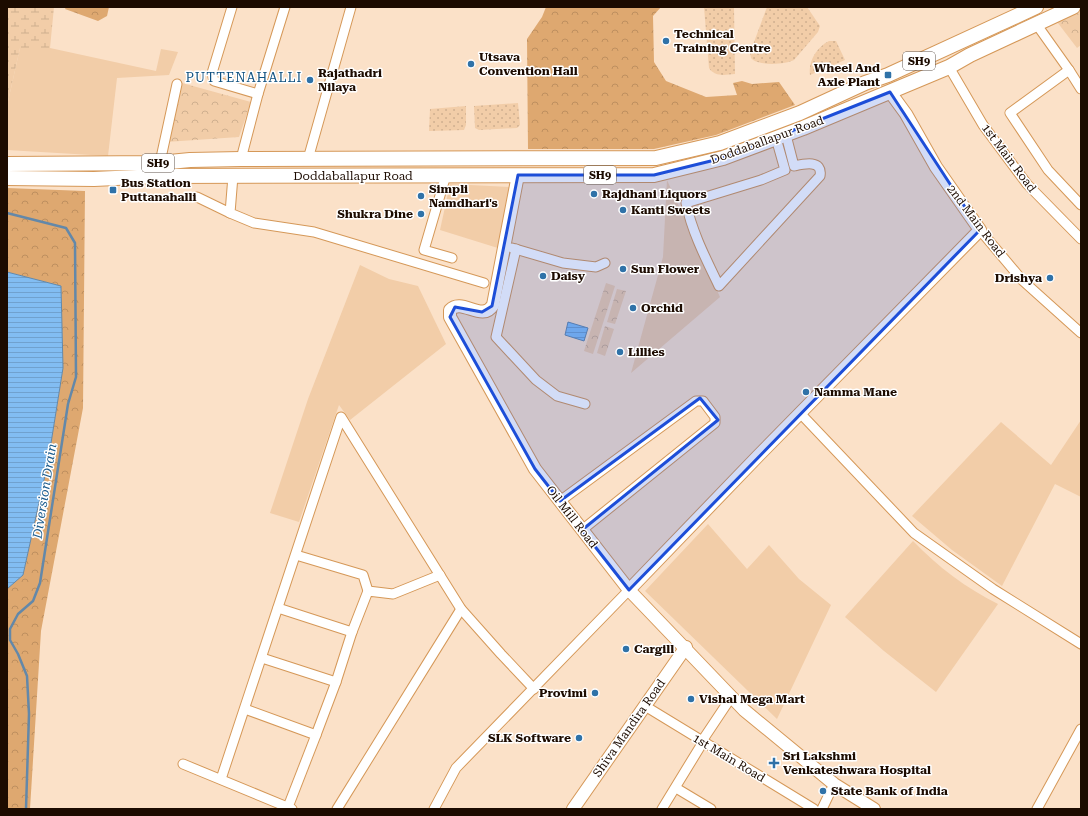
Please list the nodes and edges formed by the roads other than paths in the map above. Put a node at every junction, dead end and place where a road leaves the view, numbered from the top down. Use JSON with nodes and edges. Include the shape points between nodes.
{"nodes":[{"id":1,"x":232,"y":7,"type":"edge"},
{"id":2,"x":285,"y":7,"type":"edge"},
{"id":3,"x":351,"y":7,"type":"edge"},
{"id":4,"x":1036,"y":7,"type":"edge"},
{"id":5,"x":1073,"y":7,"type":"edge"},
{"id":6,"x":1037,"y":25,"type":"junction"},
{"id":7,"x":949,"y":67,"type":"junction"},
{"id":8,"x":1069,"y":70,"type":"junction"},
{"id":9,"x":177,"y":84,"type":"dead end"},
{"id":10,"x":1081,"y":89,"type":"edge"},
{"id":11,"x":890,"y":92,"type":"junction"},
{"id":12,"x":258,"y":94,"type":"junction"},
{"id":13,"x":805,"y":110,"type":"junction"},
{"id":14,"x":812,"y":124,"type":"junction"},
{"id":15,"x":781,"y":137,"type":"junction"},
{"id":16,"x":241,"y":159,"type":"junction"},
{"id":17,"x":308,"y":159,"type":"junction"},
{"id":18,"x":7,"y":164,"type":"edge"},
{"id":19,"x":794,"y":166,"type":"junction"},
{"id":20,"x":159,"y":170,"type":"junction"},
{"id":21,"x":785,"y":170,"type":"junction"},
{"id":22,"x":446,"y":175,"type":"junction"},
{"id":23,"x":518,"y":175,"type":"junction"},
{"id":24,"x":234,"y":176,"type":"junction"},
{"id":25,"x":7,"y":178,"type":"edge"},
{"id":26,"x":198,"y":196,"type":"dead end"},
{"id":27,"x":1081,"y":204,"type":"edge"},
{"id":28,"x":230,"y":213,"type":"junction"},
{"id":29,"x":980,"y":230,"type":"junction"},
{"id":30,"x":1081,"y":239,"type":"edge"},
{"id":31,"x":510,"y":248,"type":"junction"},
{"id":32,"x":452,"y":258,"type":"dead end"},
{"id":33,"x":605,"y":263,"type":"dead end"},
{"id":34,"x":484,"y":283,"type":"dead end"},
{"id":35,"x":497,"y":308,"type":"junction"},
{"id":36,"x":1081,"y":333,"type":"edge"},
{"id":37,"x":585,"y":404,"type":"dead end"},
{"id":38,"x":800,"y":413,"type":"junction"},
{"id":39,"x":560,"y":501,"type":"junction"},
{"id":40,"x":582,"y":530,"type":"junction"},
{"id":41,"x":296,"y":555,"type":"junction"},
{"id":42,"x":440,"y":575,"type":"junction"},
{"id":43,"x":630,"y":590,"type":"junction"},
{"id":44,"x":368,"y":591,"type":"junction"},
{"id":45,"x":278,"y":608,"type":"junction"},
{"id":46,"x":461,"y":608,"type":"junction"},
{"id":47,"x":352,"y":632,"type":"junction"},
{"id":48,"x":1081,"y":644,"type":"edge"},
{"id":49,"x":686,"y":647,"type":"junction"},
{"id":50,"x":262,"y":658,"type":"junction"},
{"id":51,"x":336,"y":682,"type":"junction"},
{"id":52,"x":534,"y":689,"type":"junction"},
{"id":53,"x":732,"y":696,"type":"junction"},
{"id":54,"x":645,"y":706,"type":"junction"},
{"id":55,"x":245,"y":709,"type":"junction"},
{"id":56,"x":1081,"y":729,"type":"edge"},
{"id":57,"x":316,"y":735,"type":"junction"},
{"id":58,"x":703,"y":741,"type":"junction"},
{"id":59,"x":183,"y":764,"type":"dead end"},
{"id":60,"x":221,"y":779,"type":"junction"},
{"id":61,"x":834,"y":784,"type":"junction"},
{"id":62,"x":676,"y":788,"type":"junction"},
{"id":63,"x":269,"y":799,"type":"junction"},
{"id":64,"x":290,"y":808,"type":"edge"},
{"id":65,"x":266,"y":809,"type":"edge"},
{"id":66,"x":337,"y":809,"type":"edge"},
{"id":67,"x":434,"y":809,"type":"edge"},
{"id":68,"x":573,"y":809,"type":"edge"},
{"id":69,"x":662,"y":809,"type":"edge"},
{"id":70,"x":711,"y":809,"type":"edge"},
{"id":71,"x":814,"y":809,"type":"edge"},
{"id":72,"x":822,"y":809,"type":"edge"},
{"id":73,"x":874,"y":809,"type":"edge"},
{"id":74,"x":1037,"y":809,"type":"edge"}],
"edges":[{"from":1,"to":12,"type":"street","via":[[212,78],[214,81]]},
{"from":2,"to":12,"type":"street"},
{"from":3,"to":17,"type":"street"},
{"from":4,"to":13,"type":"main road","name":"Doddaballapur Road","number":"SH9"},
{"from":5,"to":6,"type":"main road","name":"Doddaballapur Road","number":"SH9"},
{"from":6,"to":7,"type":"main road","name":"Doddaballapur Road","number":"SH9"},
{"from":6,"to":8,"type":"street"},
{"from":7,"to":11,"type":"main road","name":"Doddaballapur Road","number":"SH9"},
{"from":7,"to":30,"type":"street","name":"1st Main Road","via":[[983,125],[1027,184]]},
{"from":8,"to":10,"type":"street"},
{"from":8,"to":27,"type":"street","via":[[1010,113],[1048,170]]},
{"from":9,"to":20,"type":"street"},
{"from":11,"to":14,"type":"main road","name":"Doddaballapur Road","number":"SH9"},
{"from":11,"to":29,"type":"street","name":"2nd Main Road","via":[[906,114],[936,168]]},
{"from":12,"to":16,"type":"street"},
{"from":13,"to":14,"type":"main road"},
{"from":13,"to":17,"type":"main road","name":"Doddaballapur Road","number":"SH9","via":[[720,143],[656,158]]},
{"from":14,"to":15,"type":"main road","name":"Doddaballapur Road","number":"SH9"},
{"from":15,"to":19,"type":"street"},
{"from":15,"to":21,"type":"street"},
{"from":15,"to":23,"type":"main road","name":"Doddaballapur Road","number":"SH9","via":[[723,158],[654,175]]},
{"from":16,"to":17,"type":"main road","name":"Doddaballapur Road","number":"SH9"},
{"from":16,"to":20,"type":"main road","name":"Doddaballapur Road","number":"SH9","via":[[190,160]]},
{"from":18,"to":20,"type":"main road","name":"Doddaballapur Road","number":"SH9"},
{"from":19,"to":21,"type":"street"},
{"from":19,"to":21,"type":"street","via":[[813,164],[821,173],[719,286],[705,258],[686,203]]},
{"from":20,"to":24,"type":"main road","name":"Doddaballapur Road","number":"SH9"},
{"from":20,"to":25,"type":"main road","name":"Doddaballapur Road","number":"SH9","via":[[94,179]]},
{"from":22,"to":23,"type":"main road","name":"Doddaballapur Road","number":"SH9"},
{"from":22,"to":24,"type":"main road","name":"Doddaballapur Road","number":"SH9"},
{"from":22,"to":32,"type":"street","via":[[424,250]]},
{"from":23,"to":31,"type":"street"},
{"from":24,"to":28,"type":"street"},
{"from":26,"to":28,"type":"street"},
{"from":28,"to":34,"type":"street","via":[[254,223],[314,232]]},
{"from":29,"to":36,"type":"street","name":"2nd Main Road","via":[[1022,280]]},
{"from":29,"to":38,"type":"street"},
{"from":31,"to":33,"type":"street","via":[[563,263],[596,266]]},
{"from":31,"to":35,"type":"street"},
{"from":35,"to":37,"type":"street","via":[[496,337],[536,380],[557,396]]},
{"from":35,"to":39,"type":"street","name":"Oil Mill Road","via":[[482,312],[455,307],[450,310],[450,318],[535,469]]},
{"from":38,"to":43,"type":"street"},
{"from":38,"to":48,"type":"street","via":[[914,533],[993,589]]},
{"from":39,"to":40,"type":"street","name":"Oil Mill Road"},
{"from":39,"to":40,"type":"street","via":[[696,401],[703,401],[715,417],[715,423]]},
{"from":40,"to":43,"type":"street","name":"Oil Mill Road"},
{"from":41,"to":42,"type":"street","via":[[341,417]]},
{"from":41,"to":44,"type":"street","via":[[363,575]]},
{"from":41,"to":45,"type":"street"},
{"from":42,"to":44,"type":"street","via":[[393,594]]},
{"from":42,"to":46,"type":"street"},
{"from":43,"to":49,"type":"street","name":"Oil Mill Road"},
{"from":43,"to":52,"type":"street"},
{"from":44,"to":47,"type":"street"},
{"from":45,"to":47,"type":"street"},
{"from":45,"to":50,"type":"street"},
{"from":46,"to":52,"type":"street"},
{"from":46,"to":66,"type":"street"},
{"from":47,"to":51,"type":"street"},
{"from":49,"to":53,"type":"street","name":"Oil Mill Road"},
{"from":49,"to":54,"type":"street","name":"Shiva Mandira Road"},
{"from":50,"to":51,"type":"street"},
{"from":50,"to":55,"type":"street"},
{"from":51,"to":57,"type":"street"},
{"from":52,"to":67,"type":"street","via":[[456,768]]},
{"from":53,"to":58,"type":"street"},
{"from":53,"to":61,"type":"street","name":"Oil Mill Road","via":[[744,710]]},
{"from":54,"to":58,"type":"street","name":"1st Main Road"},
{"from":54,"to":68,"type":"street","name":"Shiva Mandira Road"},
{"from":55,"to":57,"type":"street"},
{"from":55,"to":60,"type":"street"},
{"from":56,"to":74,"type":"street"},
{"from":57,"to":64,"type":"street"},
{"from":58,"to":62,"type":"street"},
{"from":58,"to":71,"type":"street","name":"1st Main Road"},
{"from":59,"to":60,"type":"street"},
{"from":60,"to":63,"type":"street"},
{"from":61,"to":72,"type":"street"},
{"from":61,"to":73,"type":"street","name":"Oil Mill Road"},
{"from":62,"to":69,"type":"street"},
{"from":62,"to":70,"type":"street"},
{"from":63,"to":64,"type":"street"},
{"from":63,"to":65,"type":"street"}]}
